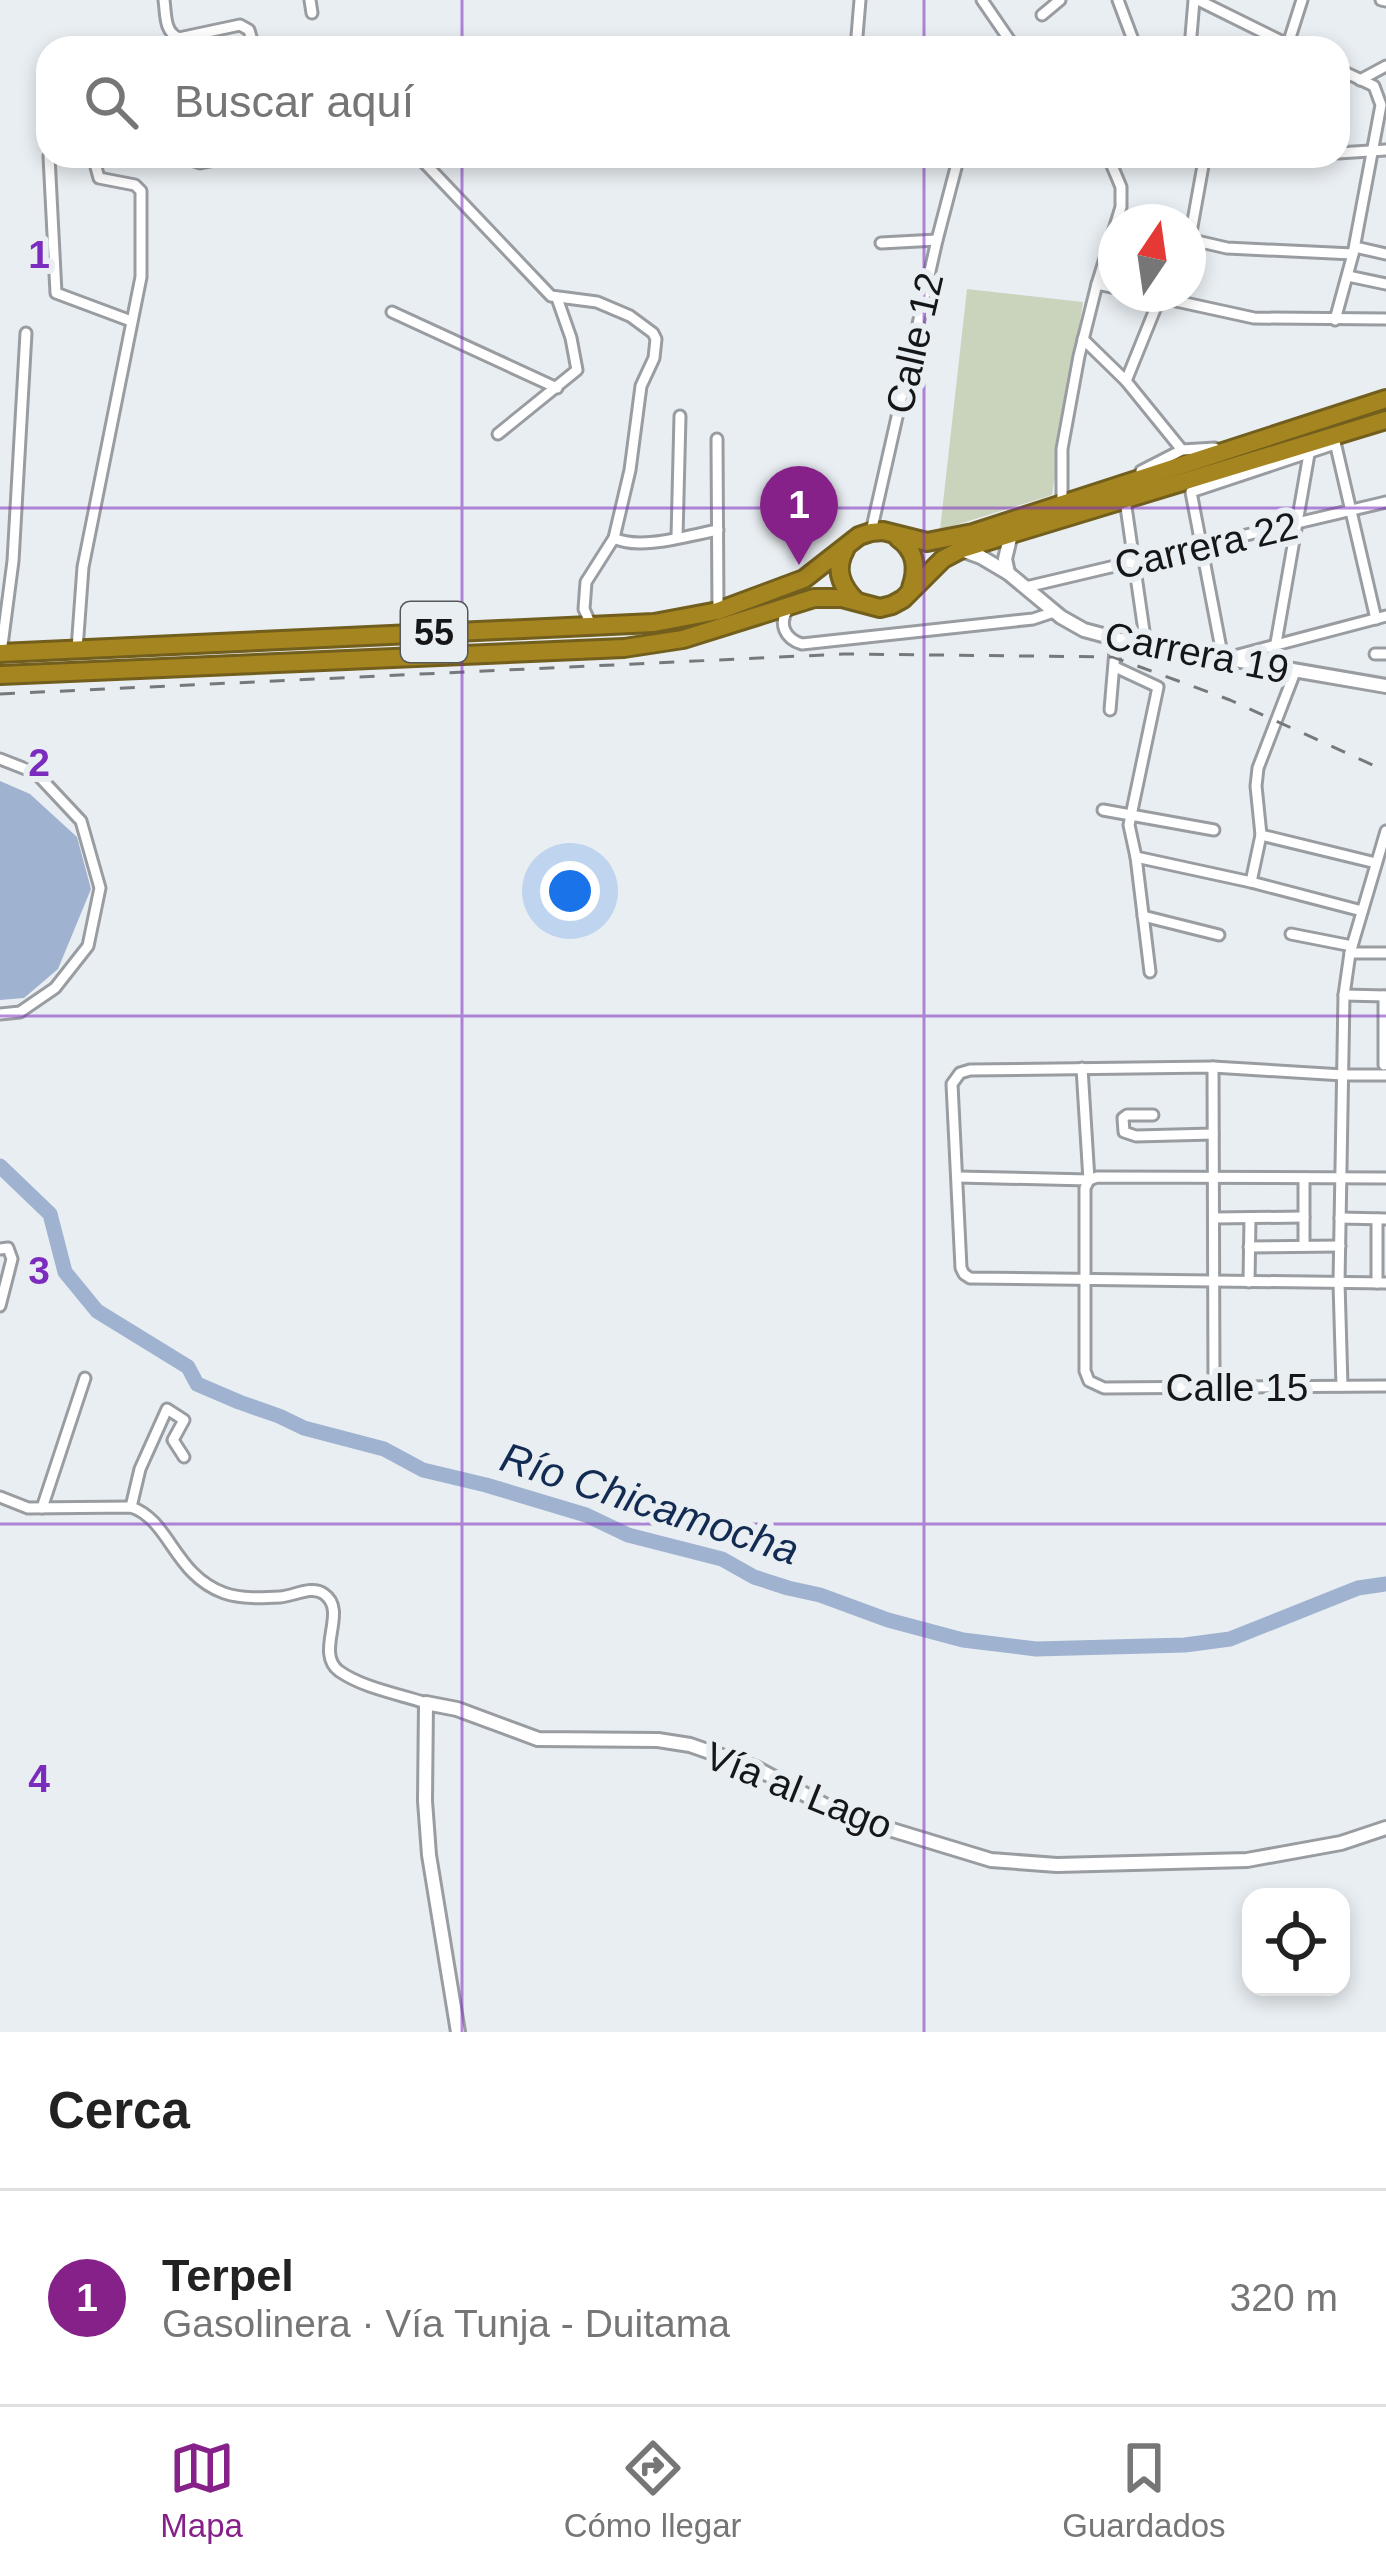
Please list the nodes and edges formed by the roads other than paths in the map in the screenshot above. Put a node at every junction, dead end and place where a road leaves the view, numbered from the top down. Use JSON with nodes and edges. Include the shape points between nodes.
{"nodes":[{"id":1,"x":164,"y":0,"type":"edge"},
{"id":2,"x":310,"y":0,"type":"edge"},
{"id":3,"x":860,"y":0,"type":"edge"},
{"id":4,"x":982,"y":0,"type":"edge"},
{"id":5,"x":1060,"y":0,"type":"edge"},
{"id":6,"x":1118,"y":0,"type":"edge"},
{"id":7,"x":1196,"y":0,"type":"edge"},
{"id":8,"x":1302,"y":0,"type":"edge"},
{"id":9,"x":312,"y":14,"type":"dead end"},
{"id":10,"x":1042,"y":15,"type":"dead end"},
{"id":11,"x":174,"y":36,"type":"edge"},
{"id":12,"x":188,"y":36,"type":"edge"},
{"id":13,"x":251,"y":36,"type":"edge"},
{"id":14,"x":857,"y":36,"type":"edge"},
{"id":15,"x":1007,"y":36,"type":"edge"},
{"id":16,"x":1132,"y":36,"type":"edge"},
{"id":17,"x":1192,"y":36,"type":"edge"},
{"id":18,"x":1271,"y":36,"type":"edge"},
{"id":19,"x":1294,"y":36,"type":"edge"},
{"id":20,"x":1386,"y":66,"type":"edge"},
{"id":21,"x":1350,"y":75,"type":"edge"},
{"id":22,"x":1360,"y":80,"type":"junction"},
{"id":23,"x":1386,"y":151,"type":"edge"},
{"id":24,"x":1373,"y":152,"type":"junction"},
{"id":25,"x":1350,"y":153,"type":"edge"},
{"id":26,"x":50,"y":168,"type":"edge"},
{"id":27,"x":96,"y":168,"type":"edge"},
{"id":28,"x":429,"y":168,"type":"edge"},
{"id":29,"x":956,"y":168,"type":"edge"},
{"id":30,"x":1113,"y":168,"type":"edge"},
{"id":31,"x":1203,"y":168,"type":"edge"},
{"id":32,"x":1121,"y":204,"type":"edge"},
{"id":33,"x":1196,"y":204,"type":"edge"},
{"id":34,"x":937,"y":239,"type":"junction"},
{"id":35,"x":881,"y":243,"type":"dead end"},
{"id":36,"x":1206,"y":245,"type":"edge"},
{"id":37,"x":1354,"y":251,"type":"junction"},
{"id":38,"x":1386,"y":254,"type":"edge"},
{"id":39,"x":1348,"y":276,"type":"junction"},
{"id":40,"x":1098,"y":278,"type":"edge"},
{"id":41,"x":1096,"y":284,"type":"joint"},
{"id":42,"x":1386,"y":284,"type":"edge"},
{"id":43,"x":557,"y":298,"type":"junction"},
{"id":44,"x":1206,"y":305,"type":"edge"},
{"id":45,"x":392,"y":312,"type":"dead end"},
{"id":46,"x":1154,"y":312,"type":"edge"},
{"id":47,"x":1386,"y":319,"type":"edge"},
{"id":48,"x":1335,"y":320,"type":"junction"},
{"id":49,"x":131,"y":321,"type":"junction"},
{"id":50,"x":26,"y":333,"type":"dead end"},
{"id":51,"x":1083,"y":339,"type":"junction"},
{"id":52,"x":1126,"y":381,"type":"junction"},
{"id":53,"x":557,"y":388,"type":"junction"},
{"id":54,"x":1386,"y":398,"type":"edge"},
{"id":55,"x":680,"y":416,"type":"dead end"},
{"id":56,"x":1386,"y":420,"type":"edge"},
{"id":57,"x":498,"y":434,"type":"dead end"},
{"id":58,"x":717,"y":439,"type":"dead end"},
{"id":59,"x":1334,"y":441,"type":"junction"},
{"id":60,"x":1182,"y":450,"type":"junction"},
{"id":61,"x":1226,"y":450,"type":"junction"},
{"id":62,"x":1309,"y":454,"type":"junction"},
{"id":63,"x":1122,"y":492,"type":"junction"},
{"id":64,"x":1386,"y":502,"type":"edge"},
{"id":65,"x":1062,"y":504,"type":"junction"},
{"id":66,"x":1351,"y":511,"type":"junction"},
{"id":67,"x":1298,"y":523,"type":"junction"},
{"id":68,"x":718,"y":530,"type":"junction"},
{"id":69,"x":871,"y":532,"type":"junction"},
{"id":70,"x":1011,"y":534,"type":"junction"},
{"id":71,"x":894,"y":535,"type":"junction"},
{"id":72,"x":677,"y":537,"type":"junction"},
{"id":73,"x":614,"y":538,"type":"junction"},
{"id":74,"x":849,"y":544,"type":"junction"},
{"id":75,"x":1201,"y":546,"type":"junction"},
{"id":76,"x":962,"y":549,"type":"junction"},
{"id":77,"x":1135,"y":562,"type":"junction"},
{"id":78,"x":1008,"y":573,"type":"junction"},
{"id":79,"x":1026,"y":587,"type":"junction"},
{"id":80,"x":911,"y":589,"type":"junction"},
{"id":81,"x":856,"y":602,"type":"junction"},
{"id":82,"x":791,"y":606,"type":"junction"},
{"id":83,"x":718,"y":611,"type":"junction"},
{"id":84,"x":1054,"y":611,"type":"junction"},
{"id":85,"x":1381,"y":618,"type":"edge"},
{"id":86,"x":591,"y":625,"type":"junction"},
{"id":87,"x":1116,"y":639,"type":"junction"},
{"id":88,"x":1276,"y":643,"type":"junction"},
{"id":89,"x":1146,"y":645,"type":"junction"},
{"id":90,"x":77,"y":650,"type":"junction"},
{"id":91,"x":0,"y":653,"type":"edge"},
{"id":92,"x":1223,"y":659,"type":"junction"},
{"id":93,"x":1115,"y":667,"type":"junction"},
{"id":94,"x":1295,"y":671,"type":"junction"},
{"id":95,"x":0,"y":675,"type":"edge"},
{"id":96,"x":1386,"y":686,"type":"edge"},
{"id":97,"x":1110,"y":710,"type":"dead end"},
{"id":98,"x":0,"y":759,"type":"edge"},
{"id":99,"x":1103,"y":810,"type":"dead end"},
{"id":100,"x":1131,"y":813,"type":"junction"},
{"id":101,"x":1214,"y":830,"type":"dead end"},
{"id":102,"x":1386,"y":831,"type":"edge"},
{"id":103,"x":1261,"y":835,"type":"junction"},
{"id":104,"x":1136,"y":857,"type":"junction"},
{"id":105,"x":1376,"y":863,"type":"junction"},
{"id":106,"x":1251,"y":882,"type":"junction"},
{"id":107,"x":1363,"y":911,"type":"junction"},
{"id":108,"x":1143,"y":916,"type":"junction"},
{"id":109,"x":1292,"y":934,"type":"dead end"},
{"id":110,"x":1220,"y":935,"type":"dead end"},
{"id":111,"x":1351,"y":950,"type":"junction"},
{"id":112,"x":1386,"y":953,"type":"edge"},
{"id":113,"x":1150,"y":972,"type":"dead end"},
{"id":114,"x":1344,"y":995,"type":"junction"},
{"id":115,"x":1385,"y":996,"type":"edge"},
{"id":116,"x":0,"y":1014,"type":"edge"},
{"id":117,"x":1385,"y":1037,"type":"edge"},
{"id":118,"x":1213,"y":1066,"type":"junction"},
{"id":119,"x":1082,"y":1068,"type":"junction"},
{"id":120,"x":1385,"y":1070,"type":"edge"},
{"id":121,"x":1343,"y":1076,"type":"junction"},
{"id":122,"x":1153,"y":1115,"type":"dead end"},
{"id":123,"x":1213,"y":1134,"type":"junction"},
{"id":124,"x":958,"y":1177,"type":"junction"},
{"id":125,"x":1214,"y":1178,"type":"junction"},
{"id":126,"x":1304,"y":1178,"type":"junction"},
{"id":127,"x":1341,"y":1178,"type":"junction"},
{"id":128,"x":1386,"y":1178,"type":"edge"},
{"id":129,"x":1089,"y":1180,"type":"junction"},
{"id":130,"x":1304,"y":1217,"type":"junction"},
{"id":131,"x":1214,"y":1218,"type":"junction"},
{"id":132,"x":1250,"y":1218,"type":"junction"},
{"id":133,"x":1340,"y":1218,"type":"junction"},
{"id":134,"x":1381,"y":1219,"type":"edge"},
{"id":135,"x":1304,"y":1246,"type":"junction"},
{"id":136,"x":1340,"y":1246,"type":"junction"},
{"id":137,"x":1382,"y":1246,"type":"edge"},
{"id":138,"x":1250,"y":1247,"type":"junction"},
{"id":139,"x":0,"y":1249,"type":"edge"},
{"id":140,"x":1087,"y":1280,"type":"junction"},
{"id":141,"x":1214,"y":1282,"type":"junction"},
{"id":142,"x":1249,"y":1282,"type":"junction"},
{"id":143,"x":1339,"y":1283,"type":"junction"},
{"id":144,"x":1381,"y":1283,"type":"edge"},
{"id":145,"x":0,"y":1306,"type":"edge"},
{"id":146,"x":85,"y":1378,"type":"dead end"},
{"id":147,"x":1342,"y":1386,"type":"junction"},
{"id":148,"x":1386,"y":1386,"type":"edge"},
{"id":149,"x":1214,"y":1387,"type":"junction"},
{"id":150,"x":184,"y":1456,"type":"dead end"},
{"id":151,"x":0,"y":1497,"type":"edge"},
{"id":152,"x":131,"y":1507,"type":"junction"},
{"id":153,"x":42,"y":1508,"type":"junction"},
{"id":154,"x":426,"y":1703,"type":"junction"},
{"id":155,"x":1386,"y":1828,"type":"edge"},
{"id":156,"x":458,"y":2032,"type":"edge"}],
"edges":[{"from":1,"to":11,"type":"street"},
{"from":2,"to":9,"type":"street"},
{"from":3,"to":14,"type":"street"},
{"from":4,"to":15,"type":"street"},
{"from":5,"to":10,"type":"street"},
{"from":6,"to":16,"type":"street"},
{"from":7,"to":17,"type":"street"},
{"from":7,"to":18,"type":"street"},
{"from":8,"to":19,"type":"street"},
{"from":12,"to":13,"type":"street","via":[[240,25]]},
{"from":20,"to":22,"type":"street"},
{"from":21,"to":22,"type":"street"},
{"from":22,"to":24,"type":"street","via":[[1380,94]]},
{"from":23,"to":24,"type":"street"},
{"from":24,"to":25,"type":"street"},
{"from":24,"to":37,"type":"street"},
{"from":26,"to":49,"type":"street","via":[[56,293]]},
{"from":27,"to":49,"type":"street","via":[[99,178],[141,191],[141,278]]},
{"from":28,"to":43,"type":"street"},
{"from":29,"to":34,"type":"street","name":"Calle 12"},
{"from":30,"to":32,"type":"street"},
{"from":31,"to":33,"type":"street"},
{"from":34,"to":35,"type":"street"},
{"from":34,"to":69,"type":"street","name":"Calle 12"},
{"from":36,"to":37,"type":"street"},
{"from":37,"to":38,"type":"street"},
{"from":37,"to":39,"type":"street"},
{"from":39,"to":42,"type":"street"},
{"from":39,"to":48,"type":"street"},
{"from":40,"to":41,"type":"street"},
{"from":41,"to":51,"type":"street"},
{"from":43,"to":53,"type":"street","via":[[578,365]]},
{"from":43,"to":73,"type":"street","via":[[614,309],[656,339]]},
{"from":44,"to":48,"type":"street","via":[[1255,318]]},
{"from":45,"to":53,"type":"street"},
{"from":46,"to":52,"type":"street"},
{"from":47,"to":48,"type":"street"},
{"from":49,"to":90,"type":"street","via":[[83,567]]},
{"from":50,"to":91,"type":"street"},
{"from":51,"to":52,"type":"street"},
{"from":51,"to":65,"type":"street","via":[[1062,449]]},
{"from":52,"to":60,"type":"street"},
{"from":53,"to":57,"type":"street"},
{"from":54,"to":61,"type":"highway","number":"55"},
{"from":55,"to":72,"type":"street"},
{"from":56,"to":59,"type":"highway","number":"55"},
{"from":58,"to":68,"type":"street"},
{"from":59,"to":62,"type":"street"},
{"from":59,"to":63,"type":"highway","number":"55"},
{"from":59,"to":66,"type":"street"},
{"from":60,"to":61,"type":"street"},
{"from":60,"to":63,"type":"street"},
{"from":61,"to":63,"type":"highway","number":"55"},
{"from":62,"to":67,"type":"street"},
{"from":62,"to":75,"type":"street","via":[[1191,492]]},
{"from":63,"to":65,"type":"highway","number":"55"},
{"from":63,"to":70,"type":"highway","number":"55"},
{"from":63,"to":77,"type":"street"},
{"from":64,"to":66,"type":"street","name":"Carrera 22"},
{"from":65,"to":71,"type":"highway","number":"55","via":[[943,540]]},
{"from":66,"to":67,"type":"street","name":"Carrera 22"},
{"from":66,"to":85,"type":"street"},
{"from":67,"to":75,"type":"street","name":"Carrera 22"},
{"from":67,"to":88,"type":"street"},
{"from":68,"to":72,"type":"street"},
{"from":68,"to":83,"type":"street"},
{"from":69,"to":71,"type":"highway","number":"55"},
{"from":69,"to":74,"type":"highway","number":"55"},
{"from":70,"to":76,"type":"highway","number":"55"},
{"from":70,"to":78,"type":"street"},
{"from":71,"to":80,"type":"highway","via":[[914,558]]},
{"from":72,"to":73,"type":"street"},
{"from":73,"to":86,"type":"street","via":[[586,582]]},
{"from":74,"to":81,"type":"highway","via":[[839,574]]},
{"from":74,"to":83,"type":"highway","number":"55","via":[[805,579]]},
{"from":75,"to":77,"type":"street","name":"Carrera 22"},
{"from":75,"to":92,"type":"street"},
{"from":76,"to":78,"type":"street","name":"Carrera 19"},
{"from":76,"to":80,"type":"highway","number":"55"},
{"from":77,"to":79,"type":"street","name":"Carrera 22"},
{"from":77,"to":89,"type":"street"},
{"from":78,"to":79,"type":"street","name":"Carrera 19"},
{"from":79,"to":84,"type":"street","name":"Carrera 19"},
{"from":80,"to":81,"type":"highway","number":"55","via":[[880,608]]},
{"from":81,"to":82,"type":"highway","number":"55","via":[[827,597]]},
{"from":82,"to":84,"type":"street","via":[[784,627],[802,644],[1033,620]]},
{"from":82,"to":95,"type":"highway","number":"55","via":[[624,648]]},
{"from":83,"to":86,"type":"highway","number":"55"},
{"from":84,"to":87,"type":"street","name":"Carrera 19"},
{"from":85,"to":88,"type":"street"},
{"from":86,"to":90,"type":"highway","number":"55"},
{"from":87,"to":89,"type":"street","name":"Carrera 19"},
{"from":87,"to":93,"type":"street"},
{"from":88,"to":92,"type":"street"},
{"from":89,"to":92,"type":"street","name":"Carrera 19"},
{"from":90,"to":91,"type":"highway","number":"55"},
{"from":92,"to":94,"type":"street","name":"Carrera 19"},
{"from":93,"to":97,"type":"street"},
{"from":93,"to":100,"type":"street","via":[[1158,686]]},
{"from":94,"to":96,"type":"street","name":"Carrera 19"},
{"from":94,"to":103,"type":"street","via":[[1258,768]]},
{"from":98,"to":116,"type":"street","via":[[36,773],[81,821],[100,888],[88,946],[55,988],[20,1012]]},
{"from":99,"to":100,"type":"street"},
{"from":100,"to":101,"type":"street"},
{"from":100,"to":104,"type":"street"},
{"from":102,"to":105,"type":"street"},
{"from":103,"to":105,"type":"street"},
{"from":103,"to":106,"type":"street"},
{"from":104,"to":106,"type":"street"},
{"from":104,"to":108,"type":"street"},
{"from":105,"to":107,"type":"street"},
{"from":106,"to":107,"type":"street"},
{"from":107,"to":111,"type":"street"},
{"from":108,"to":110,"type":"street"},
{"from":108,"to":113,"type":"street"},
{"from":109,"to":111,"type":"street"},
{"from":111,"to":112,"type":"street"},
{"from":111,"to":114,"type":"street"},
{"from":114,"to":115,"type":"street"},
{"from":114,"to":121,"type":"street"},
{"from":115,"to":117,"type":"street"},
{"from":117,"to":120,"type":"street"},
{"from":118,"to":119,"type":"street"},
{"from":118,"to":121,"type":"street"},
{"from":118,"to":123,"type":"street"},
{"from":119,"to":124,"type":"street","via":[[960,1073],[952,1084]]},
{"from":119,"to":129,"type":"street"},
{"from":120,"to":121,"type":"street"},
{"from":121,"to":127,"type":"street"},
{"from":122,"to":123,"type":"street","via":[[1127,1115],[1122,1129],[1136,1136]]},
{"from":123,"to":125,"type":"street"},
{"from":124,"to":129,"type":"street"},
{"from":124,"to":140,"type":"street","via":[[964,1274]]},
{"from":125,"to":126,"type":"street"},
{"from":125,"to":129,"type":"street"},
{"from":125,"to":131,"type":"street"},
{"from":126,"to":127,"type":"street"},
{"from":126,"to":130,"type":"street"},
{"from":127,"to":128,"type":"street"},
{"from":127,"to":133,"type":"street"},
{"from":129,"to":140,"type":"street"},
{"from":130,"to":132,"type":"street"},
{"from":130,"to":135,"type":"street"},
{"from":131,"to":132,"type":"street"},
{"from":131,"to":141,"type":"street"},
{"from":132,"to":138,"type":"street"},
{"from":133,"to":134,"type":"street"},
{"from":133,"to":136,"type":"street"},
{"from":134,"to":137,"type":"street"},
{"from":135,"to":136,"type":"street"},
{"from":135,"to":138,"type":"street"},
{"from":136,"to":143,"type":"street"},
{"from":137,"to":144,"type":"street"},
{"from":138,"to":142,"type":"street"},
{"from":139,"to":145,"type":"street","via":[[12,1259]]},
{"from":140,"to":141,"type":"street"},
{"from":140,"to":149,"type":"street","name":"Calle 15","via":[[1089,1382]]},
{"from":141,"to":142,"type":"street"},
{"from":141,"to":149,"type":"street"},
{"from":142,"to":143,"type":"street"},
{"from":143,"to":144,"type":"street"},
{"from":143,"to":147,"type":"street"},
{"from":146,"to":153,"type":"street"},
{"from":147,"to":148,"type":"street","name":"Calle 15"},
{"from":147,"to":149,"type":"street","name":"Calle 15"},
{"from":150,"to":152,"type":"street","via":[[173,1440],[184,1420],[167,1409]]},
{"from":151,"to":153,"type":"street"},
{"from":152,"to":153,"type":"street"},
{"from":152,"to":154,"type":"street","name":"Vía al Lago","via":[[152,1520],[205,1585],[256,1598],[322,1591],[333,1610],[329,1655],[336,1669]]},
{"from":154,"to":155,"type":"street","name":"Vía al Lago","via":[[538,1739],[690,1745],[756,1768],[843,1815],[991,1860],[1247,1860]]},
{"from":154,"to":156,"type":"street","via":[[429,1855]]}]}
